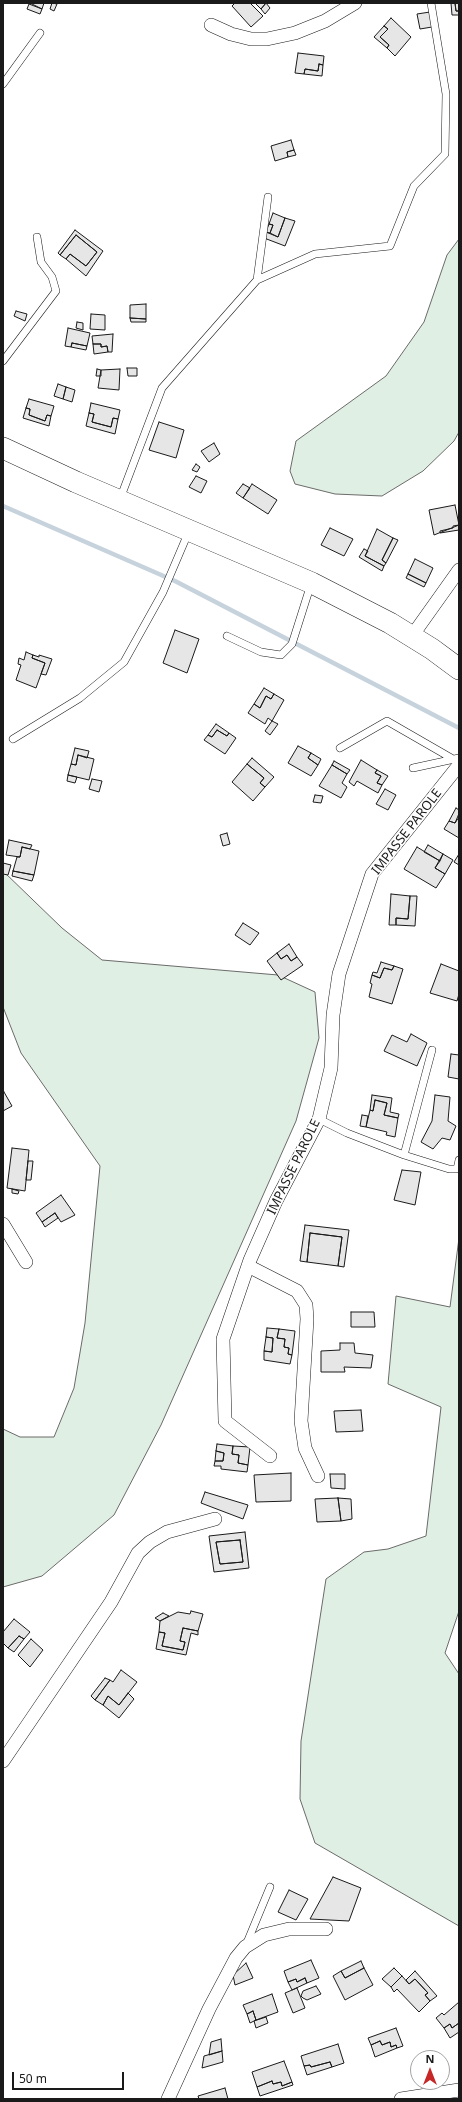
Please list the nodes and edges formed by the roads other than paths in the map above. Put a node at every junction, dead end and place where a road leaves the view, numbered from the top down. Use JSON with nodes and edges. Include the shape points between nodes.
{"nodes":[{"id":1,"x":356,"y":3,"type":"edge"},
{"id":2,"x":431,"y":3,"type":"edge"},
{"id":3,"x":211,"y":26,"type":"dead end"},
{"id":4,"x":40,"y":33,"type":"dead end"},
{"id":5,"x":3,"y":84,"type":"edge"},
{"id":6,"x":268,"y":197,"type":"dead end"},
{"id":7,"x":37,"y":237,"type":"dead end"},
{"id":8,"x":257,"y":280,"type":"junction"},
{"id":9,"x":3,"y":361,"type":"edge"},
{"id":10,"x":3,"y":448,"type":"edge"},
{"id":11,"x":120,"y":501,"type":"junction"},
{"id":12,"x":189,"y":530,"type":"junction"},
{"id":13,"x":459,"y":570,"type":"edge"},
{"id":14,"x":312,"y":583,"type":"junction"},
{"id":15,"x":227,"y":636,"type":"dead end"},
{"id":16,"x":412,"y":636,"type":"junction"},
{"id":17,"x":459,"y":668,"type":"edge"},
{"id":18,"x":13,"y":739,"type":"dead end"},
{"id":19,"x":340,"y":748,"type":"dead end"},
{"id":20,"x":457,"y":761,"type":"edge"},
{"id":21,"x":413,"y":768,"type":"dead end"},
{"id":22,"x":432,"y":1050,"type":"dead end"},
{"id":23,"x":319,"y":1119,"type":"junction"},
{"id":24,"x":404,"y":1155,"type":"junction"},
{"id":25,"x":459,"y":1160,"type":"edge"},
{"id":26,"x":3,"y":1224,"type":"edge"},
{"id":27,"x":26,"y":1262,"type":"dead end"},
{"id":28,"x":248,"y":1266,"type":"junction"},
{"id":29,"x":270,"y":1456,"type":"dead end"},
{"id":30,"x":318,"y":1476,"type":"dead end"},
{"id":31,"x":215,"y":1519,"type":"dead end"},
{"id":32,"x":3,"y":1761,"type":"edge"},
{"id":33,"x":270,"y":1887,"type":"dead end"},
{"id":34,"x":326,"y":1929,"type":"dead end"},
{"id":35,"x":246,"y":1947,"type":"junction"},
{"id":36,"x":459,"y":2090,"type":"edge"},
{"id":37,"x":168,"y":2099,"type":"edge"},
{"id":38,"x":403,"y":2099,"type":"edge"}],
"edges":[{"from":1,"to":3,"type":"street","via":[[318,24],[295,33],[267,39],[251,39]]},
{"from":2,"to":8,"type":"lane","via":[[446,94],[445,154],[414,186],[390,246],[316,254]]},
{"from":4,"to":5,"type":"lane"},
{"from":6,"to":8,"type":"lane"},
{"from":7,"to":9,"type":"lane","via":[[41,262],[52,277],[56,291]]},
{"from":8,"to":11,"type":"lane","via":[[162,388]]},
{"from":10,"to":11,"type":"main road"},
{"from":11,"to":12,"type":"main road"},
{"from":12,"to":14,"type":"main road"},
{"from":12,"to":18,"type":"lane","via":[[163,592],[124,662],[80,698]]},
{"from":13,"to":16,"type":"street"},
{"from":14,"to":15,"type":"lane","via":[[292,644],[281,655],[261,652]]},
{"from":14,"to":16,"type":"main road"},
{"from":16,"to":17,"type":"main road"},
{"from":19,"to":20,"type":"lane","via":[[387,721]]},
{"from":20,"to":21,"type":"lane"},
{"from":20,"to":23,"type":"street","name":"IMPASSE PAROLE","via":[[372,874],[339,974],[333,1015],[331,1068]]},
{"from":22,"to":24,"type":"lane"},
{"from":23,"to":24,"type":"lane"},
{"from":23,"to":28,"type":"street","name":"IMPASSE PAROLE","via":[[276,1200]]},
{"from":24,"to":25,"type":"lane","via":[[449,1170],[457,1169]]},
{"from":26,"to":27,"type":"street"},
{"from":28,"to":29,"type":"street","name":"IMPASSE PAROLE","via":[[223,1339],[225,1421]]},
{"from":28,"to":30,"type":"street","via":[[297,1291],[306,1305],[301,1421],[305,1448]]},
{"from":31,"to":32,"type":"street","via":[[167,1532],[138,1553],[110,1602]]},
{"from":33,"to":35,"type":"lane"},
{"from":34,"to":35,"type":"street","via":[[283,1931],[264,1935]]},
{"from":35,"to":37,"type":"street","via":[[236,1958],[209,2009]]},
{"from":36,"to":38,"type":"street"}]}
